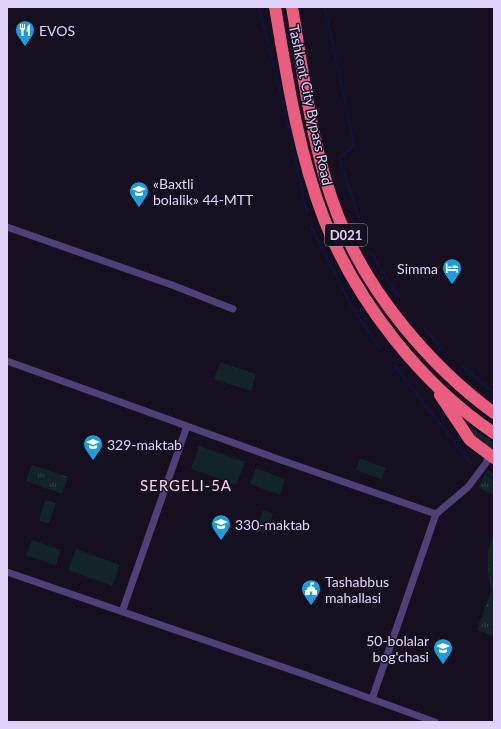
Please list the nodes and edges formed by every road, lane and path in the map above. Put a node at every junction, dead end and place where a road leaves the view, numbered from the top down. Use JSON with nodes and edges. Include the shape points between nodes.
{"nodes":[{"id":1,"x":275,"y":7,"type":"edge"},
{"id":2,"x":292,"y":7,"type":"edge"},
{"id":3,"x":301,"y":59,"type":"junction"},
{"id":4,"x":284,"y":61,"type":"junction"},
{"id":5,"x":7,"y":227,"type":"edge"},
{"id":6,"x":233,"y":308,"type":"dead end"},
{"id":7,"x":7,"y":361,"type":"edge"},
{"id":8,"x":431,"y":382,"type":"junction"},
{"id":9,"x":494,"y":413,"type":"edge"},
{"id":10,"x":187,"y":426,"type":"junction"},
{"id":11,"x":494,"y":433,"type":"edge"},
{"id":12,"x":492,"y":456,"type":"edge"},
{"id":13,"x":436,"y":514,"type":"junction"},
{"id":14,"x":7,"y":572,"type":"edge"},
{"id":15,"x":122,"y":612,"type":"junction"},
{"id":16,"x":372,"y":699,"type":"junction"},
{"id":17,"x":435,"y":722,"type":"edge"}],
"edges":[{"from":1,"to":4,"type":"highway","name":"Tashkent City Bypass Road","number":"D021"},
{"from":2,"to":3,"type":"highway","name":"Tashkent City Bypass Road","number":"D021"},
{"from":3,"to":4,"type":"highway","via":[[292,55]]},
{"from":3,"to":9,"type":"highway","name":"Tashkent City Bypass Road","number":"D021","via":[[316,140],[330,193],[344,232],[362,266],[379,294],[426,351],[456,382]]},
{"from":4,"to":8,"type":"highway","name":"Tashkent City Bypass Road","number":"D021","via":[[308,170],[337,249],[368,303]]},
{"from":5,"to":6,"type":"street"},
{"from":7,"to":10,"type":"street"},
{"from":8,"to":11,"type":"highway","name":"Tashkent City Bypass Road","number":"D021"},
{"from":8,"to":12,"type":"highway","via":[[466,434]]},
{"from":10,"to":13,"type":"street"},
{"from":10,"to":15,"type":"street"},
{"from":12,"to":13,"type":"street","via":[[468,487]]},
{"from":13,"to":16,"type":"street"},
{"from":14,"to":15,"type":"street"},
{"from":15,"to":16,"type":"street"},
{"from":16,"to":17,"type":"street"}]}
